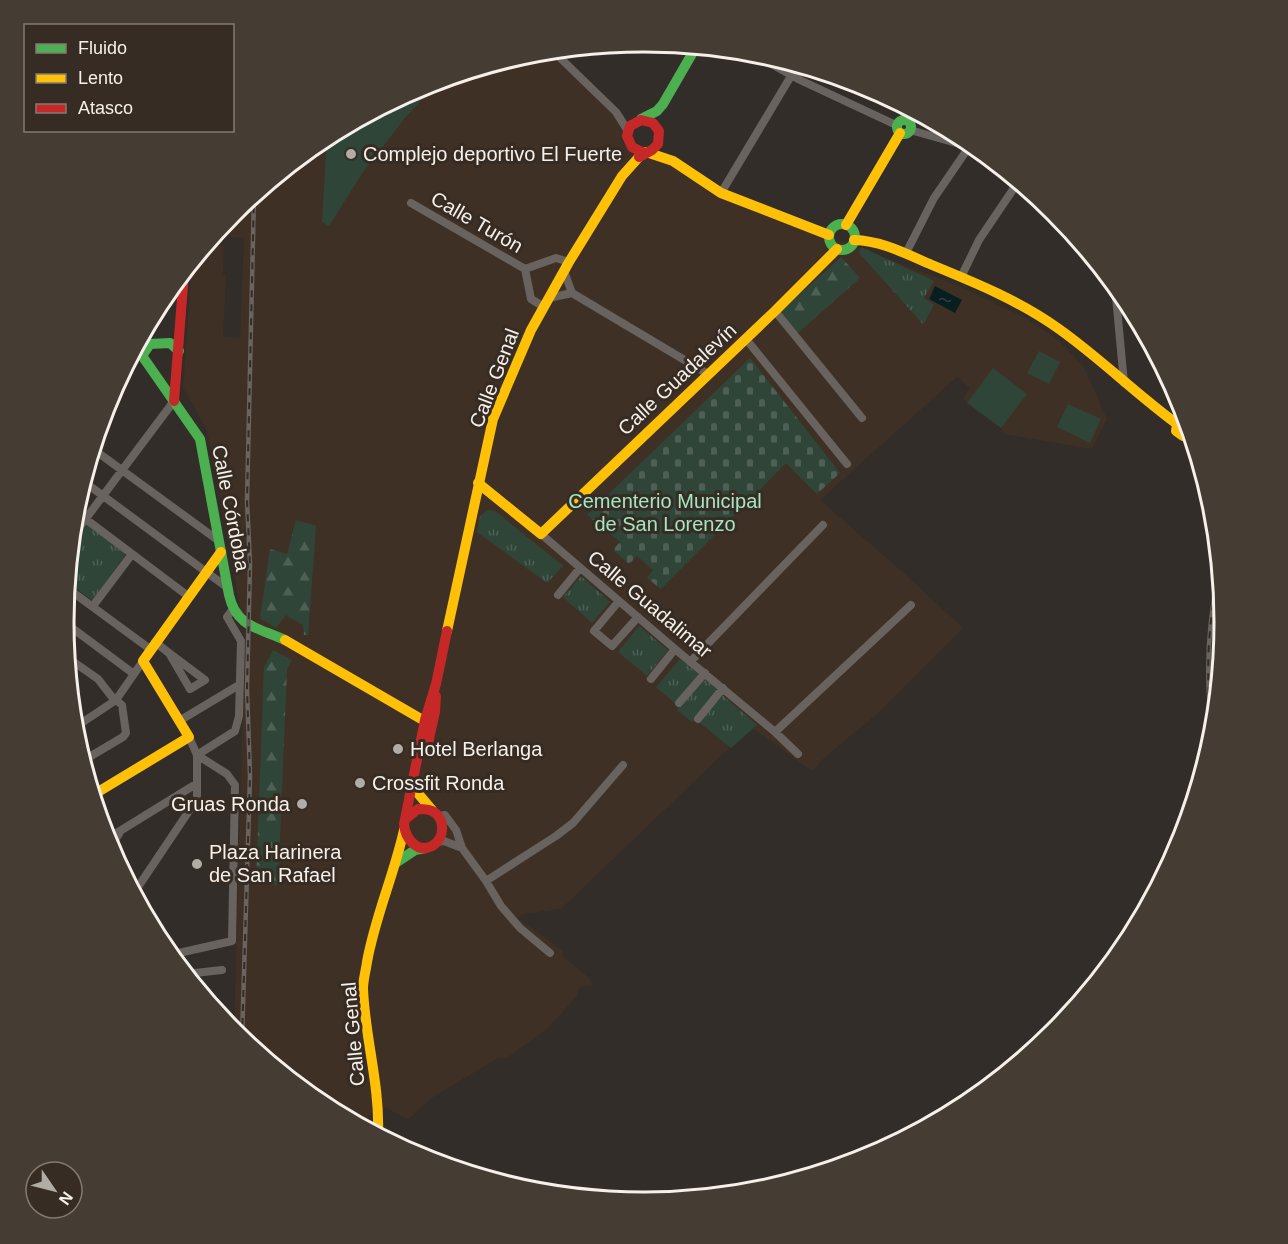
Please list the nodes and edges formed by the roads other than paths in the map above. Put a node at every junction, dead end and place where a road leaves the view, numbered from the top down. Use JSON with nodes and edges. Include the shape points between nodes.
{"nodes":[{"id":1,"x":691,"y":55,"type":"edge"},
{"id":2,"x":561,"y":59,"type":"edge"},
{"id":3,"x":779,"y":69,"type":"edge"},
{"id":4,"x":791,"y":76,"type":"junction"},
{"id":5,"x":663,"y":104,"type":"junction"},
{"id":6,"x":616,"y":112,"type":"junction"},
{"id":7,"x":639,"y":120,"type":"junction"},
{"id":8,"x":906,"y":124,"type":"edge"},
{"id":9,"x":659,"y":134,"type":"junction"},
{"id":10,"x":938,"y":134,"type":"edge"},
{"id":11,"x":628,"y":136,"type":"junction"},
{"id":12,"x":645,"y":152,"type":"junction"},
{"id":13,"x":965,"y":152,"type":"edge"},
{"id":14,"x":673,"y":161,"type":"junction"},
{"id":15,"x":622,"y":176,"type":"junction"},
{"id":16,"x":1014,"y":189,"type":"edge"},
{"id":17,"x":722,"y":193,"type":"junction"},
{"id":18,"x":411,"y":203,"type":"dead end"},
{"id":19,"x":846,"y":225,"type":"junction"},
{"id":20,"x":829,"y":235,"type":"junction"},
{"id":21,"x":854,"y":240,"type":"junction"},
{"id":22,"x":837,"y":249,"type":"junction"},
{"id":23,"x":906,"y":253,"type":"junction"},
{"id":24,"x":567,"y":267,"type":"junction"},
{"id":25,"x":525,"y":269,"type":"junction"},
{"id":26,"x":962,"y":275,"type":"junction"},
{"id":27,"x":183,"y":288,"type":"edge"},
{"id":28,"x":572,"y":293,"type":"junction"},
{"id":29,"x":546,"y":303,"type":"junction"},
{"id":30,"x":1117,"y":304,"type":"edge"},
{"id":31,"x":775,"y":311,"type":"junction"},
{"id":32,"x":180,"y":329,"type":"junction"},
{"id":33,"x":150,"y":339,"type":"edge"},
{"id":34,"x":746,"y":339,"type":"junction"},
{"id":35,"x":179,"y":346,"type":"junction"},
{"id":36,"x":145,"y":347,"type":"edge"},
{"id":37,"x":141,"y":355,"type":"edge"},
{"id":38,"x":708,"y":375,"type":"junction"},
{"id":39,"x":1124,"y":384,"type":"junction"},
{"id":40,"x":174,"y":401,"type":"junction"},
{"id":41,"x":1174,"y":415,"type":"edge"},
{"id":42,"x":862,"y":418,"type":"dead end"},
{"id":43,"x":100,"y":454,"type":"edge"},
{"id":44,"x":847,"y":464,"type":"dead end"},
{"id":45,"x":123,"y":470,"type":"junction"},
{"id":46,"x":478,"y":483,"type":"junction"},
{"id":47,"x":91,"y":487,"type":"edge"},
{"id":48,"x":103,"y":496,"type":"junction"},
{"id":49,"x":86,"y":519,"type":"junction"},
{"id":50,"x":83,"y":523,"type":"edge"},
{"id":51,"x":823,"y":525,"type":"dead end"},
{"id":52,"x":541,"y":534,"type":"junction"},
{"id":53,"x":220,"y":547,"type":"junction"},
{"id":54,"x":132,"y":554,"type":"junction"},
{"id":55,"x":580,"y":568,"type":"junction"},
{"id":56,"x":206,"y":572,"type":"junction"},
{"id":57,"x":228,"y":588,"type":"junction"},
{"id":58,"x":76,"y":594,"type":"edge"},
{"id":59,"x":558,"y":595,"type":"dead end"},
{"id":60,"x":188,"y":596,"type":"junction"},
{"id":61,"x":619,"y":601,"type":"junction"},
{"id":62,"x":911,"y":605,"type":"dead end"},
{"id":63,"x":93,"y":606,"type":"junction"},
{"id":64,"x":233,"y":609,"type":"junction"},
{"id":65,"x":638,"y":617,"type":"junction"},
{"id":66,"x":74,"y":630,"type":"edge"},
{"id":67,"x":153,"y":645,"type":"junction"},
{"id":68,"x":675,"y":649,"type":"junction"},
{"id":69,"x":169,"y":653,"type":"junction"},
{"id":70,"x":143,"y":661,"type":"junction"},
{"id":71,"x":690,"y":662,"type":"junction"},
{"id":72,"x":76,"y":664,"type":"edge"},
{"id":73,"x":705,"y":673,"type":"junction"},
{"id":74,"x":134,"y":674,"type":"junction"},
{"id":75,"x":651,"y":679,"type":"dead end"},
{"id":76,"x":436,"y":684,"type":"junction"},
{"id":77,"x":239,"y":686,"type":"junction"},
{"id":78,"x":723,"y":688,"type":"junction"},
{"id":79,"x":430,"y":699,"type":"junction"},
{"id":80,"x":116,"y":700,"type":"junction"},
{"id":81,"x":680,"y":703,"type":"dead end"},
{"id":82,"x":403,"y":710,"type":"junction"},
{"id":83,"x":698,"y":719,"type":"dead end"},
{"id":84,"x":425,"y":720,"type":"junction"},
{"id":85,"x":179,"y":721,"type":"junction"},
{"id":86,"x":83,"y":722,"type":"edge"},
{"id":87,"x":775,"y":732,"type":"junction"},
{"id":88,"x":422,"y":737,"type":"junction"},
{"id":89,"x":189,"y":738,"type":"junction"},
{"id":90,"x":197,"y":754,"type":"junction"},
{"id":91,"x":798,"y":754,"type":"dead end"},
{"id":92,"x":91,"y":756,"type":"edge"},
{"id":93,"x":421,"y":764,"type":"junction"},
{"id":94,"x":623,"y":765,"type":"dead end"},
{"id":95,"x":196,"y":784,"type":"junction"},
{"id":96,"x":101,"y":791,"type":"edge"},
{"id":97,"x":435,"y":813,"type":"junction"},
{"id":98,"x":407,"y":818,"type":"junction"},
{"id":99,"x":122,"y":830,"type":"junction"},
{"id":100,"x":404,"y":830,"type":"junction"},
{"id":101,"x":116,"y":834,"type":"edge"},
{"id":102,"x":117,"y":837,"type":"edge"},
{"id":103,"x":437,"y":843,"type":"junction"},
{"id":104,"x":426,"y":848,"type":"junction"},
{"id":105,"x":462,"y":848,"type":"junction"},
{"id":106,"x":397,"y":862,"type":"junction"},
{"id":107,"x":486,"y":881,"type":"junction"},
{"id":108,"x":139,"y":885,"type":"edge"},
{"id":109,"x":180,"y":952,"type":"edge"},
{"id":110,"x":550,"y":953,"type":"dead end"},
{"id":111,"x":222,"y":970,"type":"dead end"},
{"id":112,"x":195,"y":973,"type":"edge"},
{"id":113,"x":378,"y":1126,"type":"edge"}],
"edges":[{"from":1,"to":5,"type":"main road"},
{"from":2,"to":6,"type":"street"},
{"from":3,"to":4,"type":"street"},
{"from":4,"to":8,"type":"street"},
{"from":4,"to":17,"type":"street"},
{"from":5,"to":7,"type":"main road"},
{"from":5,"to":9,"type":"main road"},
{"from":6,"to":7,"type":"street"},
{"from":6,"to":11,"type":"street"},
{"from":7,"to":9,"type":"main road","via":[[653,123]]},
{"from":7,"to":11,"type":"main road"},
{"from":8,"to":10,"type":"street"},
{"from":8,"to":19,"type":"main road"},
{"from":9,"to":12,"type":"main road","via":[[658,144]]},
{"from":9,"to":14,"type":"main road"},
{"from":11,"to":12,"type":"main road","via":[[636,151]]},
{"from":11,"to":15,"type":"main road","name":"Calle Genal","via":[[630,154]]},
{"from":12,"to":14,"type":"main road"},
{"from":12,"to":15,"type":"main road","name":"Calle Genal"},
{"from":13,"to":23,"type":"street","via":[[934,198]]},
{"from":14,"to":17,"type":"main road"},
{"from":15,"to":24,"type":"main road","name":"Calle Genal"},
{"from":16,"to":26,"type":"street","via":[[979,240]]},
{"from":17,"to":20,"type":"main road"},
{"from":18,"to":25,"type":"street","name":"Calle Turón"},
{"from":19,"to":20,"type":"main road","via":[[837,225]]},
{"from":19,"to":21,"type":"main road","via":[[854,232]]},
{"from":20,"to":22,"type":"main road","via":[[830,243]]},
{"from":21,"to":22,"type":"main road","via":[[845,250]]},
{"from":21,"to":23,"type":"main road"},
{"from":22,"to":31,"type":"main road","name":"Calle Guadalevín"},
{"from":23,"to":26,"type":"main road"},
{"from":24,"to":25,"type":"street","name":"Calle Turón","via":[[556,258]]},
{"from":24,"to":28,"type":"street"},
{"from":24,"to":29,"type":"main road","name":"Calle Genal"},
{"from":25,"to":29,"type":"street","name":"Calle Turón","via":[[531,299]]},
{"from":26,"to":39,"type":"main road","via":[[1037,314]]},
{"from":27,"to":32,"type":"main road"},
{"from":28,"to":29,"type":"street"},
{"from":28,"to":38,"type":"street"},
{"from":29,"to":46,"type":"main road","name":"Calle Genal","via":[[493,419]]},
{"from":30,"to":39,"type":"street"},
{"from":31,"to":34,"type":"main road","name":"Calle Guadalevín"},
{"from":31,"to":42,"type":"street"},
{"from":32,"to":33,"type":"main road","via":[[171,339]]},
{"from":32,"to":35,"type":"main road"},
{"from":34,"to":38,"type":"main road","name":"Calle Guadalevín"},
{"from":34,"to":44,"type":"street"},
{"from":35,"to":36,"type":"main road","via":[[171,342]]},
{"from":35,"to":40,"type":"main road"},
{"from":37,"to":40,"type":"main road","name":"Calle Córdoba"},
{"from":38,"to":52,"type":"main road","name":"Calle Guadalevín"},
{"from":39,"to":41,"type":"main road","via":[[1147,403]]},
{"from":40,"to":45,"type":"street"},
{"from":40,"to":53,"type":"main road","name":"Calle Córdoba","via":[[200,438]]},
{"from":43,"to":45,"type":"street"},
{"from":45,"to":48,"type":"street"},
{"from":45,"to":53,"type":"street"},
{"from":46,"to":52,"type":"main road","name":"Calle Guadalimar"},
{"from":46,"to":76,"type":"main road","name":"Calle Genal"},
{"from":47,"to":48,"type":"street"},
{"from":48,"to":49,"type":"street"},
{"from":48,"to":56,"type":"street"},
{"from":49,"to":50,"type":"street"},
{"from":49,"to":54,"type":"street"},
{"from":51,"to":71,"type":"street"},
{"from":52,"to":55,"type":"street","name":"Calle Guadalimar"},
{"from":53,"to":56,"type":"main road"},
{"from":53,"to":57,"type":"main road","name":"Calle Córdoba"},
{"from":54,"to":60,"type":"street"},
{"from":54,"to":63,"type":"street"},
{"from":55,"to":59,"type":"street"},
{"from":55,"to":61,"type":"street","name":"Calle Guadalimar"},
{"from":56,"to":57,"type":"street"},
{"from":56,"to":60,"type":"main road"},
{"from":57,"to":64,"type":"main road","name":"Calle Córdoba"},
{"from":58,"to":63,"type":"street"},
{"from":60,"to":67,"type":"main road"},
{"from":61,"to":65,"type":"street","name":"Calle Guadalimar"},
{"from":61,"to":65,"type":"street","via":[[594,631],[612,646]]},
{"from":62,"to":87,"type":"street"},
{"from":63,"to":67,"type":"street"},
{"from":64,"to":77,"type":"street","via":[[227,617],[241,641]]},
{"from":64,"to":82,"type":"main road","via":[[248,624],[271,632]]},
{"from":65,"to":68,"type":"street","name":"Calle Guadalimar"},
{"from":66,"to":74,"type":"street"},
{"from":67,"to":69,"type":"street"},
{"from":67,"to":70,"type":"main road"},
{"from":68,"to":71,"type":"street","name":"Calle Guadalimar"},
{"from":68,"to":75,"type":"street"},
{"from":69,"to":69,"type":"street","via":[[190,689],[205,680],[189,668]]},
{"from":70,"to":74,"type":"street"},
{"from":70,"to":85,"type":"main road"},
{"from":71,"to":73,"type":"street","name":"Calle Guadalimar"},
{"from":72,"to":80,"type":"street","via":[[98,679]]},
{"from":73,"to":78,"type":"street","name":"Calle Guadalimar"},
{"from":73,"to":81,"type":"street"},
{"from":74,"to":80,"type":"street"},
{"from":76,"to":79,"type":"main road","name":"Calle Genal"},
{"from":76,"to":93,"type":"main road","name":"Calle Genal","via":[[435,712]]},
{"from":77,"to":85,"type":"street"},
{"from":77,"to":90,"type":"street","via":[[236,731]]},
{"from":78,"to":83,"type":"street"},
{"from":78,"to":87,"type":"street","name":"Calle Guadalimar"},
{"from":79,"to":82,"type":"main road","via":[[417,710]]},
{"from":79,"to":84,"type":"main road","name":"Calle Genal"},
{"from":80,"to":86,"type":"street"},
{"from":80,"to":92,"type":"street","via":[[122,705],[126,734]]},
{"from":82,"to":84,"type":"main road"},
{"from":82,"to":88,"type":"main road"},
{"from":84,"to":88,"type":"main road","name":"Calle Genal"},
{"from":84,"to":93,"type":"main road","name":"Calle Genal","via":[[429,725]]},
{"from":85,"to":89,"type":"main road"},
{"from":87,"to":91,"type":"street","name":"Calle Guadalimar"},
{"from":88,"to":98,"type":"main road","name":"Calle Genal"},
{"from":89,"to":90,"type":"street"},
{"from":89,"to":96,"type":"main road"},
{"from":90,"to":95,"type":"street"},
{"from":90,"to":109,"type":"street","via":[[235,785],[232,941]]},
{"from":93,"to":97,"type":"main road","name":"Calle Genal","via":[[416,791]]},
{"from":94,"to":107,"type":"street","via":[[573,823]]},
{"from":95,"to":99,"type":"street"},
{"from":95,"to":108,"type":"street","via":[[197,799]]},
{"from":97,"to":98,"type":"main road","via":[[418,809]]},
{"from":97,"to":103,"type":"main road","via":[[443,823]]},
{"from":97,"to":105,"type":"street","via":[[451,820]]},
{"from":98,"to":100,"type":"main road"},
{"from":99,"to":101,"type":"street"},
{"from":99,"to":102,"type":"street"},
{"from":100,"to":104,"type":"main road","via":[[411,843]]},
{"from":100,"to":106,"type":"main road","name":"Calle Genal"},
{"from":103,"to":104,"type":"main road"},
{"from":103,"to":105,"type":"street","via":[[444,841]]},
{"from":104,"to":106,"type":"main road"},
{"from":105,"to":107,"type":"street"},
{"from":106,"to":113,"type":"main road","name":"Calle Genal","via":[[372,934],[363,987]]},
{"from":107,"to":110,"type":"street","via":[[520,928]]},
{"from":111,"to":112,"type":"street"}]}
